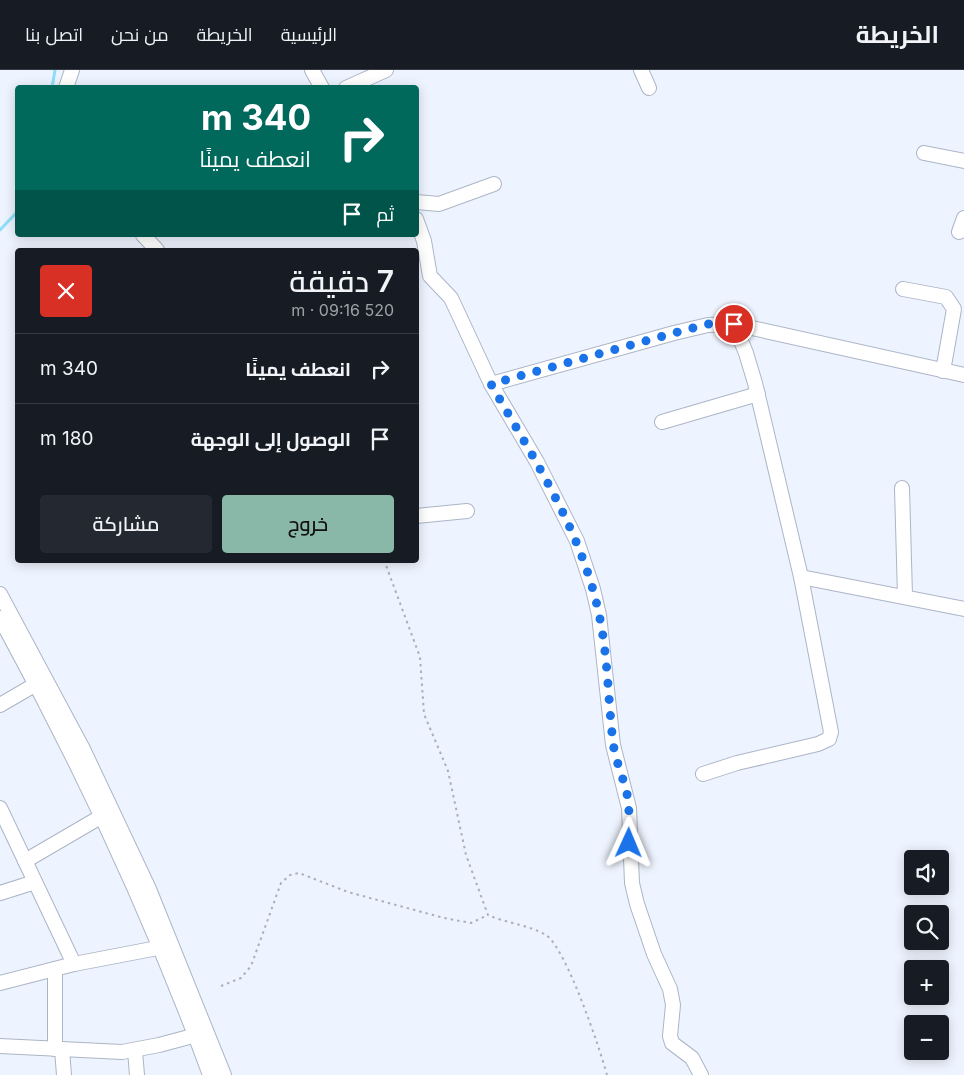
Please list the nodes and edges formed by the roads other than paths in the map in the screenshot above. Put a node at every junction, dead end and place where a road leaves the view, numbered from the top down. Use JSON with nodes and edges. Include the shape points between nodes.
{"nodes":[{"id":1,"x":72,"y":70,"type":"edge"},
{"id":2,"x":312,"y":70,"type":"edge"},
{"id":3,"x":386,"y":70,"type":"edge"},
{"id":4,"x":641,"y":70,"type":"edge"},
{"id":5,"x":67,"y":85,"type":"edge"},
{"id":6,"x":320,"y":85,"type":"edge"},
{"id":7,"x":353,"y":85,"type":"edge"},
{"id":8,"x":649,"y":88,"type":"dead end"},
{"id":9,"x":924,"y":153,"type":"dead end"},
{"id":10,"x":964,"y":160,"type":"edge"},
{"id":11,"x":494,"y":184,"type":"dead end"},
{"id":12,"x":419,"y":202,"type":"edge"},
{"id":13,"x":964,"y":218,"type":"edge"},
{"id":14,"x":419,"y":228,"type":"edge"},
{"id":15,"x":959,"y":232,"type":"dead end"},
{"id":16,"x":145,"y":237,"type":"edge"},
{"id":17,"x":155,"y":248,"type":"edge"},
{"id":18,"x":903,"y":289,"type":"dead end"},
{"id":19,"x":734,"y":324,"type":"junction"},
{"id":20,"x":943,"y":372,"type":"junction"},
{"id":21,"x":964,"y":376,"type":"edge"},
{"id":22,"x":491,"y":384,"type":"junction"},
{"id":23,"x":758,"y":394,"type":"junction"},
{"id":24,"x":662,"y":422,"type":"dead end"},
{"id":25,"x":902,"y":488,"type":"dead end"},
{"id":26,"x":467,"y":511,"type":"dead end"},
{"id":27,"x":419,"y":516,"type":"edge"},
{"id":28,"x":801,"y":577,"type":"junction"},
{"id":29,"x":0,"y":594,"type":"edge"},
{"id":30,"x":905,"y":596,"type":"junction"},
{"id":31,"x":964,"y":609,"type":"edge"},
{"id":32,"x":0,"y":618,"type":"edge"},
{"id":33,"x":41,"y":681,"type":"junction"},
{"id":34,"x":0,"y":705,"type":"edge"},
{"id":35,"x":703,"y":774,"type":"dead end"},
{"id":36,"x":0,"y":808,"type":"edge"},
{"id":37,"x":107,"y":814,"type":"junction"},
{"id":38,"x":25,"y":861,"type":"junction"},
{"id":39,"x":35,"y":882,"type":"junction"},
{"id":40,"x":0,"y":893,"type":"edge"},
{"id":41,"x":166,"y":946,"type":"junction"},
{"id":42,"x":74,"y":964,"type":"junction"},
{"id":43,"x":55,"y":969,"type":"junction"},
{"id":44,"x":0,"y":982,"type":"edge"},
{"id":45,"x":201,"y":1033,"type":"junction"},
{"id":46,"x":0,"y":1046,"type":"edge"},
{"id":47,"x":59,"y":1049,"type":"junction"},
{"id":48,"x":135,"y":1051,"type":"junction"},
{"id":49,"x":64,"y":1075,"type":"edge"},
{"id":50,"x":137,"y":1075,"type":"edge"},
{"id":51,"x":210,"y":1075,"type":"edge"},
{"id":52,"x":224,"y":1075,"type":"edge"},
{"id":53,"x":701,"y":1075,"type":"edge"}],
"edges":[{"from":1,"to":5,"type":"street"},
{"from":2,"to":6,"type":"street"},
{"from":3,"to":7,"type":"street"},
{"from":4,"to":8,"type":"street"},
{"from":9,"to":10,"type":"street"},
{"from":11,"to":12,"type":"street","via":[[439,204]]},
{"from":13,"to":15,"type":"street"},
{"from":14,"to":22,"type":"street","via":[[430,276],[451,298]]},
{"from":16,"to":17,"type":"street"},
{"from":18,"to":20,"type":"street","via":[[946,297],[952,305],[954,310]]},
{"from":19,"to":20,"type":"street"},
{"from":19,"to":22,"type":"street","via":[[708,324]]},
{"from":19,"to":23,"type":"street"},
{"from":20,"to":21,"type":"street"},
{"from":22,"to":53,"type":"street","via":[[537,462],[577,541],[593,589],[614,745],[629,808],[636,904],[670,989],[672,1042],[696,1063]]},
{"from":23,"to":24,"type":"street"},
{"from":23,"to":28,"type":"street"},
{"from":25,"to":30,"type":"street"},
{"from":26,"to":27,"type":"street"},
{"from":28,"to":30,"type":"street"},
{"from":28,"to":35,"type":"street","via":[[831,735],[818,744]]},
{"from":29,"to":33,"type":"street"},
{"from":30,"to":31,"type":"street"},
{"from":32,"to":33,"type":"street"},
{"from":33,"to":34,"type":"street"},
{"from":33,"to":37,"type":"street"},
{"from":36,"to":38,"type":"street"},
{"from":37,"to":38,"type":"street"},
{"from":37,"to":41,"type":"street"},
{"from":38,"to":39,"type":"street"},
{"from":39,"to":40,"type":"street"},
{"from":39,"to":42,"type":"street"},
{"from":41,"to":42,"type":"street"},
{"from":41,"to":45,"type":"street"},
{"from":42,"to":43,"type":"street"},
{"from":43,"to":44,"type":"street"},
{"from":43,"to":47,"type":"street"},
{"from":45,"to":48,"type":"street"},
{"from":45,"to":51,"type":"street"},
{"from":45,"to":52,"type":"street"},
{"from":46,"to":47,"type":"street"},
{"from":47,"to":48,"type":"street","via":[[97,1053]]},
{"from":47,"to":49,"type":"street"},
{"from":48,"to":50,"type":"street"}]}
